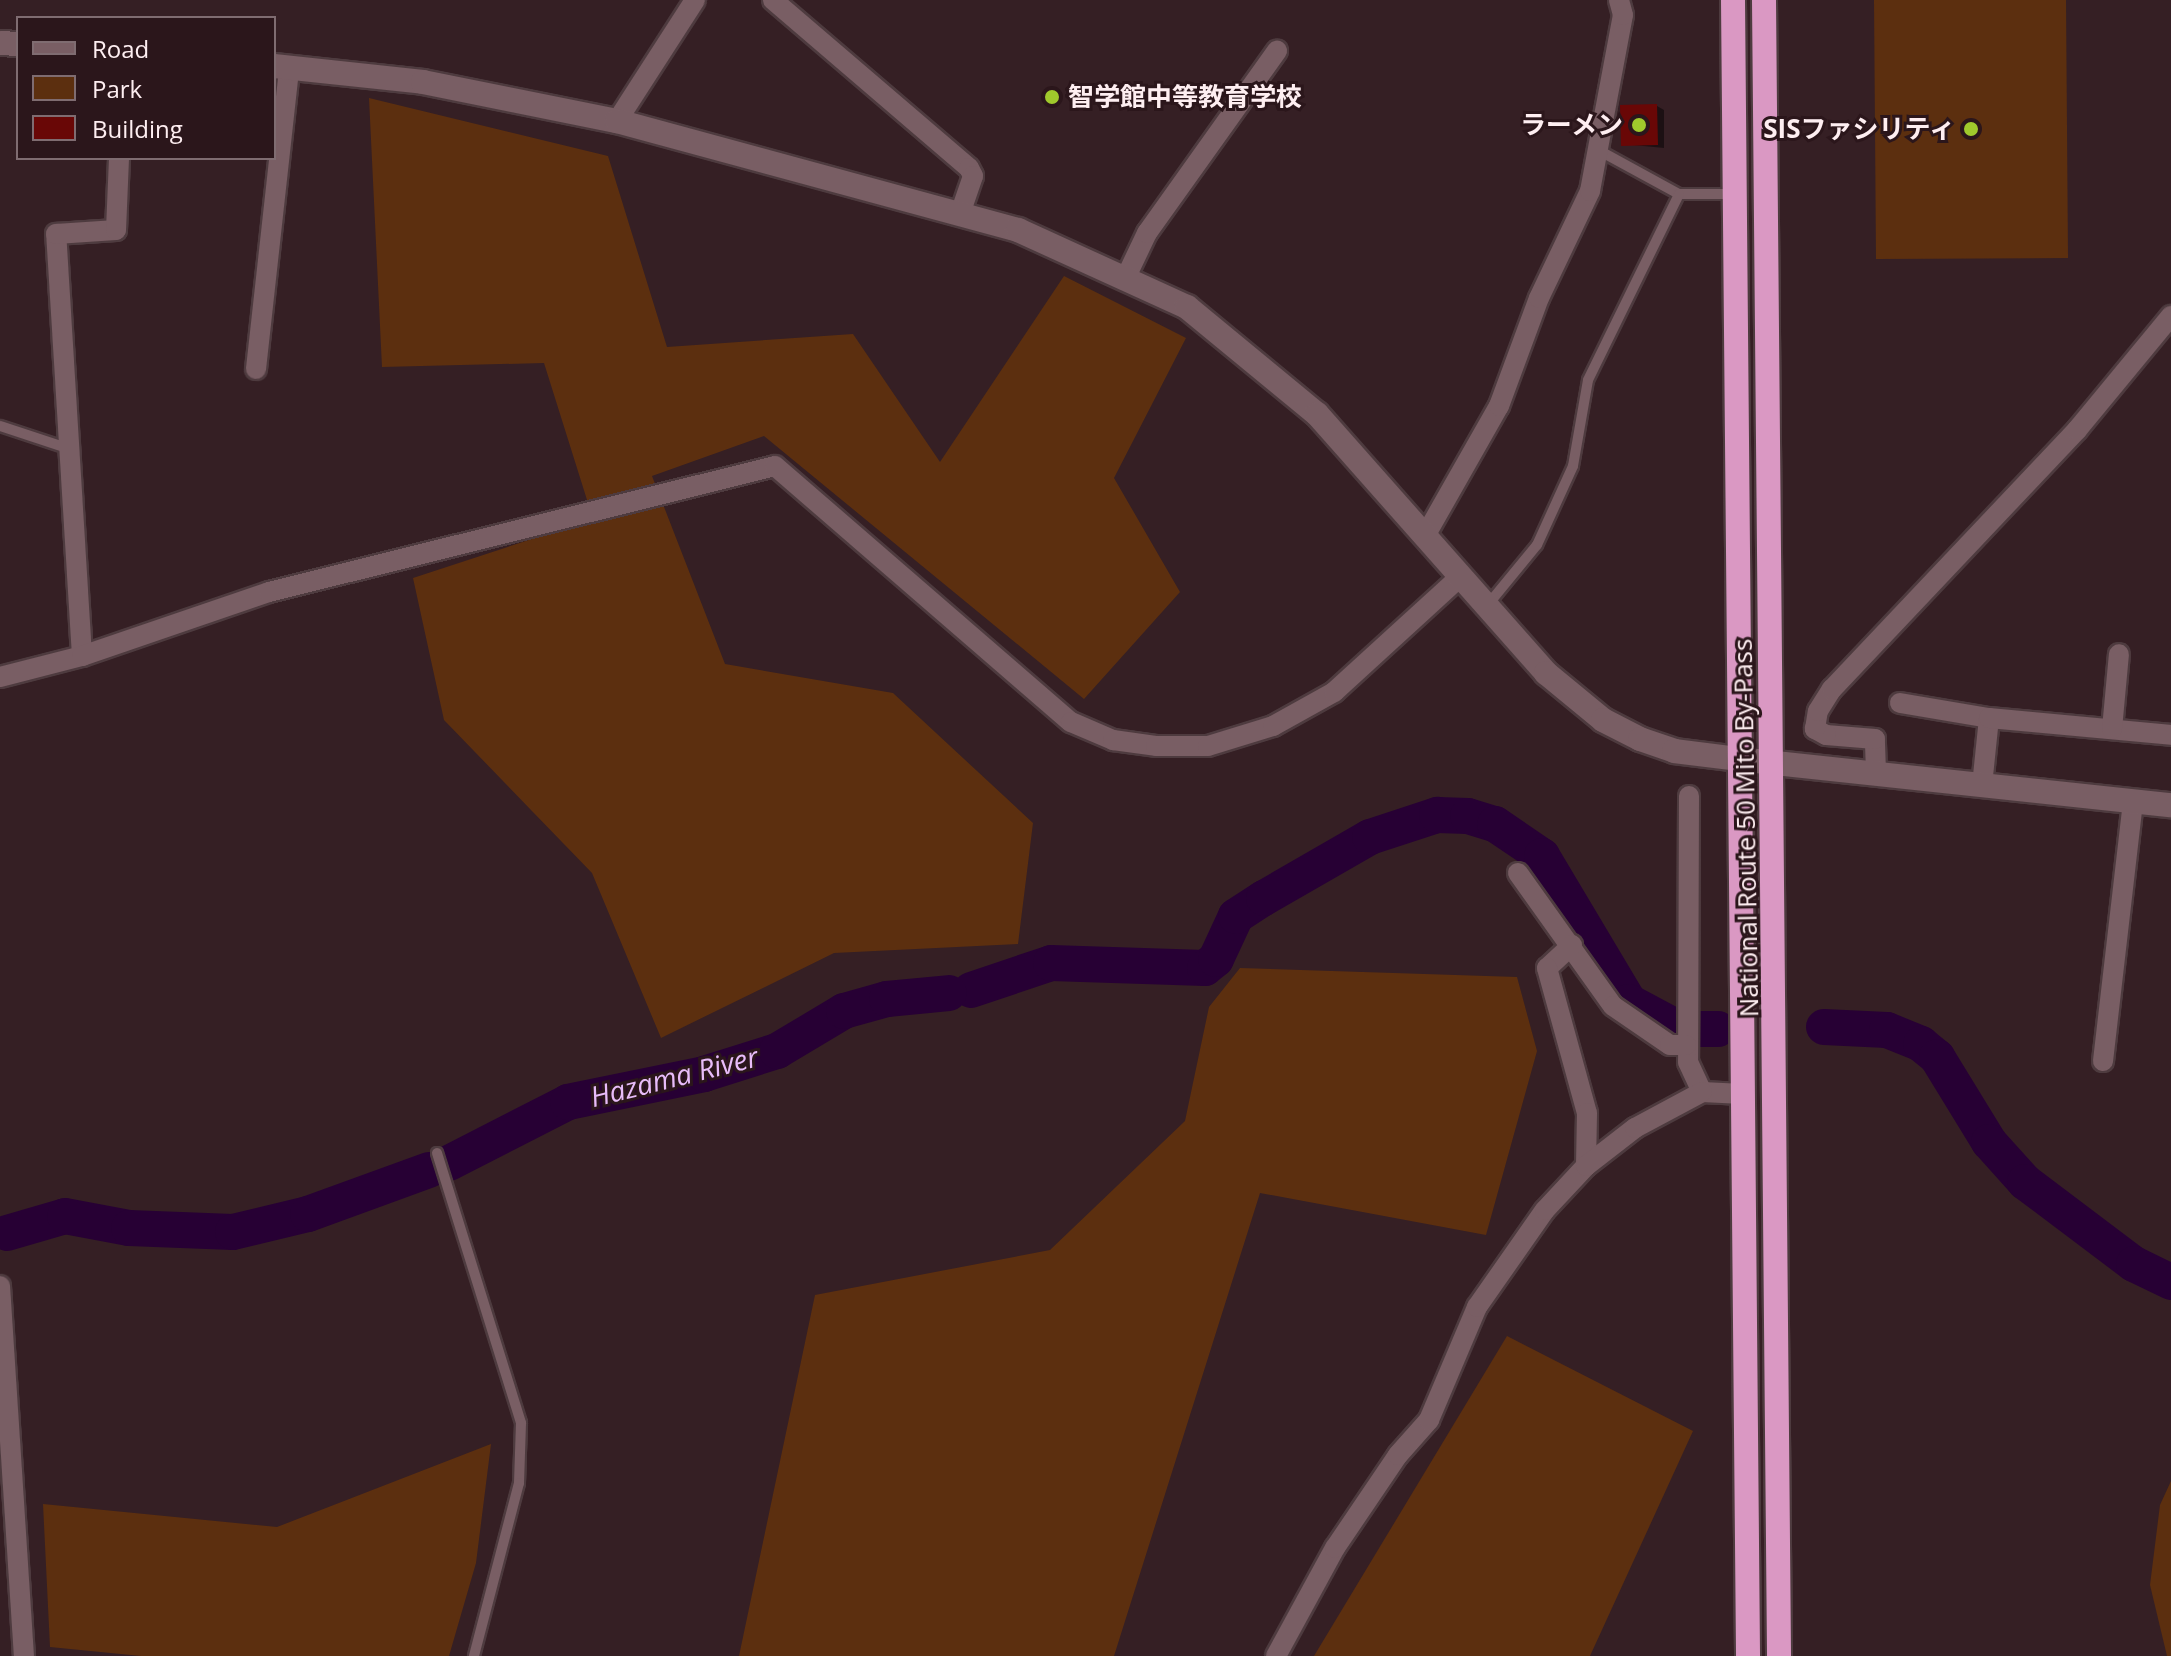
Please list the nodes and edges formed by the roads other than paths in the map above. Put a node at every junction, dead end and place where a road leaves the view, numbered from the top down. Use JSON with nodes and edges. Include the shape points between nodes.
{"nodes":[{"id":1,"x":695,"y":0,"type":"edge"},
{"id":2,"x":773,"y":0,"type":"edge"},
{"id":3,"x":1619,"y":0,"type":"edge"},
{"id":4,"x":1733,"y":0,"type":"edge"},
{"id":5,"x":1764,"y":0,"type":"edge"},
{"id":6,"x":1277,"y":51,"type":"dead end"},
{"id":7,"x":282,"y":67,"type":"edge"},
{"id":8,"x":617,"y":121,"type":"junction"},
{"id":9,"x":276,"y":137,"type":"edge"},
{"id":10,"x":1600,"y":151,"type":"junction"},
{"id":11,"x":119,"y":160,"type":"edge"},
{"id":12,"x":274,"y":160,"type":"edge"},
{"id":13,"x":1679,"y":194,"type":"junction"},
{"id":14,"x":1735,"y":194,"type":"junction"},
{"id":15,"x":960,"y":214,"type":"junction"},
{"id":16,"x":1126,"y":277,"type":"junction"},
{"id":17,"x":2171,"y":316,"type":"edge"},
{"id":18,"x":256,"y":369,"type":"dead end"},
{"id":19,"x":0,"y":426,"type":"edge"},
{"id":20,"x":67,"y":448,"type":"junction"},
{"id":21,"x":1425,"y":536,"type":"junction"},
{"id":22,"x":1460,"y":577,"type":"junction"},
{"id":23,"x":1486,"y":607,"type":"junction"},
{"id":24,"x":2119,"y":654,"type":"dead end"},
{"id":25,"x":82,"y":656,"type":"junction"},
{"id":26,"x":0,"y":677,"type":"edge"},
{"id":27,"x":1900,"y":703,"type":"dead end"},
{"id":28,"x":1989,"y":718,"type":"junction"},
{"id":29,"x":2112,"y":729,"type":"junction"},
{"id":30,"x":2171,"y":735,"type":"edge"},
{"id":31,"x":1738,"y":759,"type":"junction"},
{"id":32,"x":1775,"y":762,"type":"junction"},
{"id":33,"x":1876,"y":772,"type":"junction"},
{"id":34,"x":1982,"y":786,"type":"junction"},
{"id":35,"x":1689,"y":796,"type":"dead end"},
{"id":36,"x":2133,"y":802,"type":"junction"},
{"id":37,"x":2171,"y":805,"type":"edge"},
{"id":38,"x":1518,"y":873,"type":"dead end"},
{"id":39,"x":1572,"y":945,"type":"junction"},
{"id":40,"x":1686,"y":1045,"type":"junction"},
{"id":41,"x":2103,"y":1061,"type":"dead end"},
{"id":42,"x":1702,"y":1092,"type":"junction"},
{"id":43,"x":1743,"y":1094,"type":"junction"},
{"id":44,"x":437,"y":1153,"type":"dead end"},
{"id":45,"x":1586,"y":1166,"type":"junction"},
{"id":46,"x":0,"y":1286,"type":"edge"},
{"id":47,"x":24,"y":1656,"type":"edge"},
{"id":48,"x":474,"y":1656,"type":"edge"},
{"id":49,"x":1276,"y":1656,"type":"edge"},
{"id":50,"x":1748,"y":1656,"type":"edge"},
{"id":51,"x":1779,"y":1656,"type":"edge"}],
"edges":[{"from":1,"to":8,"type":"street"},
{"from":2,"to":15,"type":"street","via":[[969,168],[973,176]]},
{"from":3,"to":10,"type":"street","via":[[1623,15]]},
{"from":4,"to":14,"type":"highway","name":"National Route 50 Mito By-Pass"},
{"from":5,"to":32,"type":"highway","name":"National Route 50 Mito By-Pass"},
{"from":6,"to":16,"type":"street","via":[[1147,233]]},
{"from":7,"to":8,"type":"street","via":[[438,85]]},
{"from":7,"to":9,"type":"street"},
{"from":8,"to":15,"type":"street"},
{"from":10,"to":13,"type":"lane"},
{"from":10,"to":21,"type":"street","via":[[1590,191],[1539,298],[1499,406]]},
{"from":11,"to":20,"type":"street","via":[[116,230],[56,234]]},
{"from":12,"to":18,"type":"street"},
{"from":13,"to":14,"type":"lane"},
{"from":13,"to":23,"type":"lane","via":[[1588,380],[1573,466],[1537,545]]},
{"from":14,"to":31,"type":"highway","name":"National Route 50 Mito By-Pass"},
{"from":15,"to":16,"type":"street","via":[[1059,246]]},
{"from":16,"to":21,"type":"street","via":[[1187,307],[1253,356],[1352,450]]},
{"from":17,"to":33,"type":"street","via":[[2077,430],[1832,689],[1818,711],[1815,729],[1826,735],[1875,739]]},
{"from":19,"to":20,"type":"lane"},
{"from":20,"to":25,"type":"street"},
{"from":21,"to":22,"type":"street"},
{"from":22,"to":23,"type":"street"},
{"from":22,"to":25,"type":"street","via":[[1310,709],[1208,746],[1113,740],[1071,722],[775,466],[269,592]]},
{"from":23,"to":31,"type":"street","via":[[1546,673],[1603,720],[1674,751]]},
{"from":24,"to":29,"type":"street"},
{"from":25,"to":26,"type":"street"},
{"from":27,"to":28,"type":"street"},
{"from":28,"to":29,"type":"street"},
{"from":28,"to":34,"type":"street"},
{"from":29,"to":30,"type":"street"},
{"from":31,"to":32,"type":"street"},
{"from":31,"to":43,"type":"highway","name":"National Route 50 Mito By-Pass"},
{"from":32,"to":33,"type":"street"},
{"from":32,"to":51,"type":"highway","name":"National Route 50 Mito By-Pass"},
{"from":33,"to":34,"type":"street"},
{"from":34,"to":36,"type":"street"},
{"from":35,"to":40,"type":"street"},
{"from":36,"to":37,"type":"street"},
{"from":36,"to":41,"type":"street"},
{"from":38,"to":39,"type":"street"},
{"from":39,"to":40,"type":"street","via":[[1613,1006],[1670,1045]]},
{"from":39,"to":45,"type":"street","via":[[1547,968],[1587,1113]]},
{"from":40,"to":42,"type":"street"},
{"from":42,"to":43,"type":"street"},
{"from":42,"to":45,"type":"street","via":[[1635,1128]]},
{"from":43,"to":50,"type":"highway","name":"National Route 50 Mito By-Pass"},
{"from":44,"to":48,"type":"lane","via":[[521,1423],[519,1483]]},
{"from":45,"to":49,"type":"street","via":[[1545,1210],[1477,1307],[1429,1420],[1398,1455],[1335,1548]]},
{"from":46,"to":47,"type":"street"}]}
